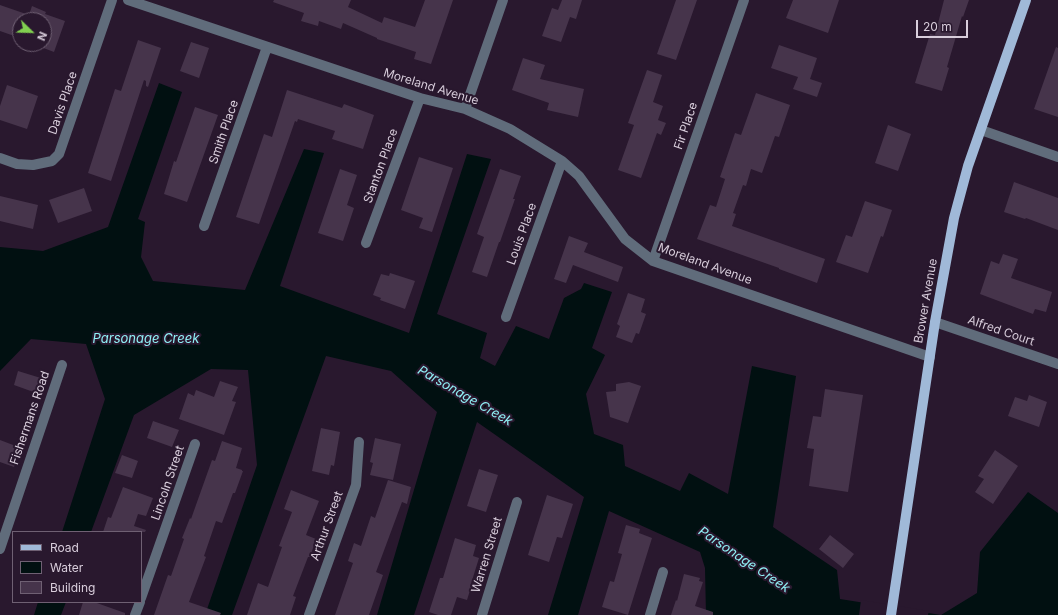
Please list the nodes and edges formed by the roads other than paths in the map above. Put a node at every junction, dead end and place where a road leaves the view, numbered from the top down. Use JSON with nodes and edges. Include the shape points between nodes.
{"nodes":[{"id":1,"x":112,"y":0,"type":"edge"},
{"id":2,"x":128,"y":0,"type":"edge"},
{"id":3,"x":503,"y":0,"type":"edge"},
{"id":4,"x":744,"y":0,"type":"edge"},
{"id":5,"x":1026,"y":0,"type":"edge"},
{"id":6,"x":267,"y":47,"type":"junction"},
{"id":7,"x":420,"y":98,"type":"junction"},
{"id":8,"x":465,"y":109,"type":"junction"},
{"id":9,"x":981,"y":130,"type":"junction"},
{"id":10,"x":1058,"y":157,"type":"edge"},
{"id":11,"x":0,"y":158,"type":"edge"},
{"id":12,"x":562,"y":160,"type":"junction"},
{"id":13,"x":204,"y":226,"type":"dead end"},
{"id":14,"x":366,"y":243,"type":"dead end"},
{"id":15,"x":653,"y":260,"type":"junction"},
{"id":16,"x":506,"y":317,"type":"dead end"},
{"id":17,"x":935,"y":322,"type":"junction"},
{"id":18,"x":930,"y":357,"type":"junction"},
{"id":19,"x":1058,"y":364,"type":"edge"},
{"id":20,"x":62,"y":365,"type":"dead end"},
{"id":21,"x":358,"y":442,"type":"dead end"},
{"id":22,"x":195,"y":444,"type":"dead end"},
{"id":23,"x":517,"y":502,"type":"dead end"},
{"id":24,"x":0,"y":548,"type":"edge"},
{"id":25,"x":663,"y":572,"type":"dead end"},
{"id":26,"x":142,"y":595,"type":"edge"},
{"id":27,"x":140,"y":603,"type":"edge"},
{"id":28,"x":135,"y":615,"type":"edge"},
{"id":29,"x":308,"y":615,"type":"edge"},
{"id":30,"x":482,"y":615,"type":"edge"},
{"id":31,"x":650,"y":615,"type":"edge"},
{"id":32,"x":892,"y":615,"type":"edge"}],
"edges":[{"from":1,"to":11,"type":"street","name":"Davis Place","via":[[60,154],[52,161],[33,165],[17,164]]},
{"from":2,"to":6,"type":"street","name":"Moreland Avenue"},
{"from":3,"to":8,"type":"street"},
{"from":4,"to":15,"type":"street","name":"Fir Place"},
{"from":5,"to":9,"type":"main road","name":"Brower Avenue"},
{"from":6,"to":7,"type":"street","name":"Moreland Avenue"},
{"from":6,"to":13,"type":"street","name":"Smith Place"},
{"from":7,"to":8,"type":"street","name":"Moreland Avenue"},
{"from":7,"to":14,"type":"street","name":"Stanton Place"},
{"from":8,"to":12,"type":"street","name":"Moreland Avenue","via":[[510,129]]},
{"from":9,"to":10,"type":"street"},
{"from":9,"to":17,"type":"main road","name":"Brower Avenue","via":[[954,218]]},
{"from":12,"to":15,"type":"street","name":"Moreland Avenue","via":[[579,176],[625,239]]},
{"from":12,"to":16,"type":"street","name":"Louis Place"},
{"from":15,"to":18,"type":"street","name":"Moreland Avenue"},
{"from":17,"to":18,"type":"main road","name":"Brower Avenue"},
{"from":17,"to":19,"type":"street","name":"Alfred Court"},
{"from":18,"to":32,"type":"main road","name":"Brower Avenue"},
{"from":20,"to":24,"type":"street","name":"Fishermans Road"},
{"from":21,"to":29,"type":"street","name":"Arthur Street","via":[[356,485]]},
{"from":22,"to":26,"type":"street","name":"Lincoln Street"},
{"from":23,"to":30,"type":"street","name":"Warren Street"},
{"from":25,"to":31,"type":"street"},
{"from":27,"to":28,"type":"street"}]}
